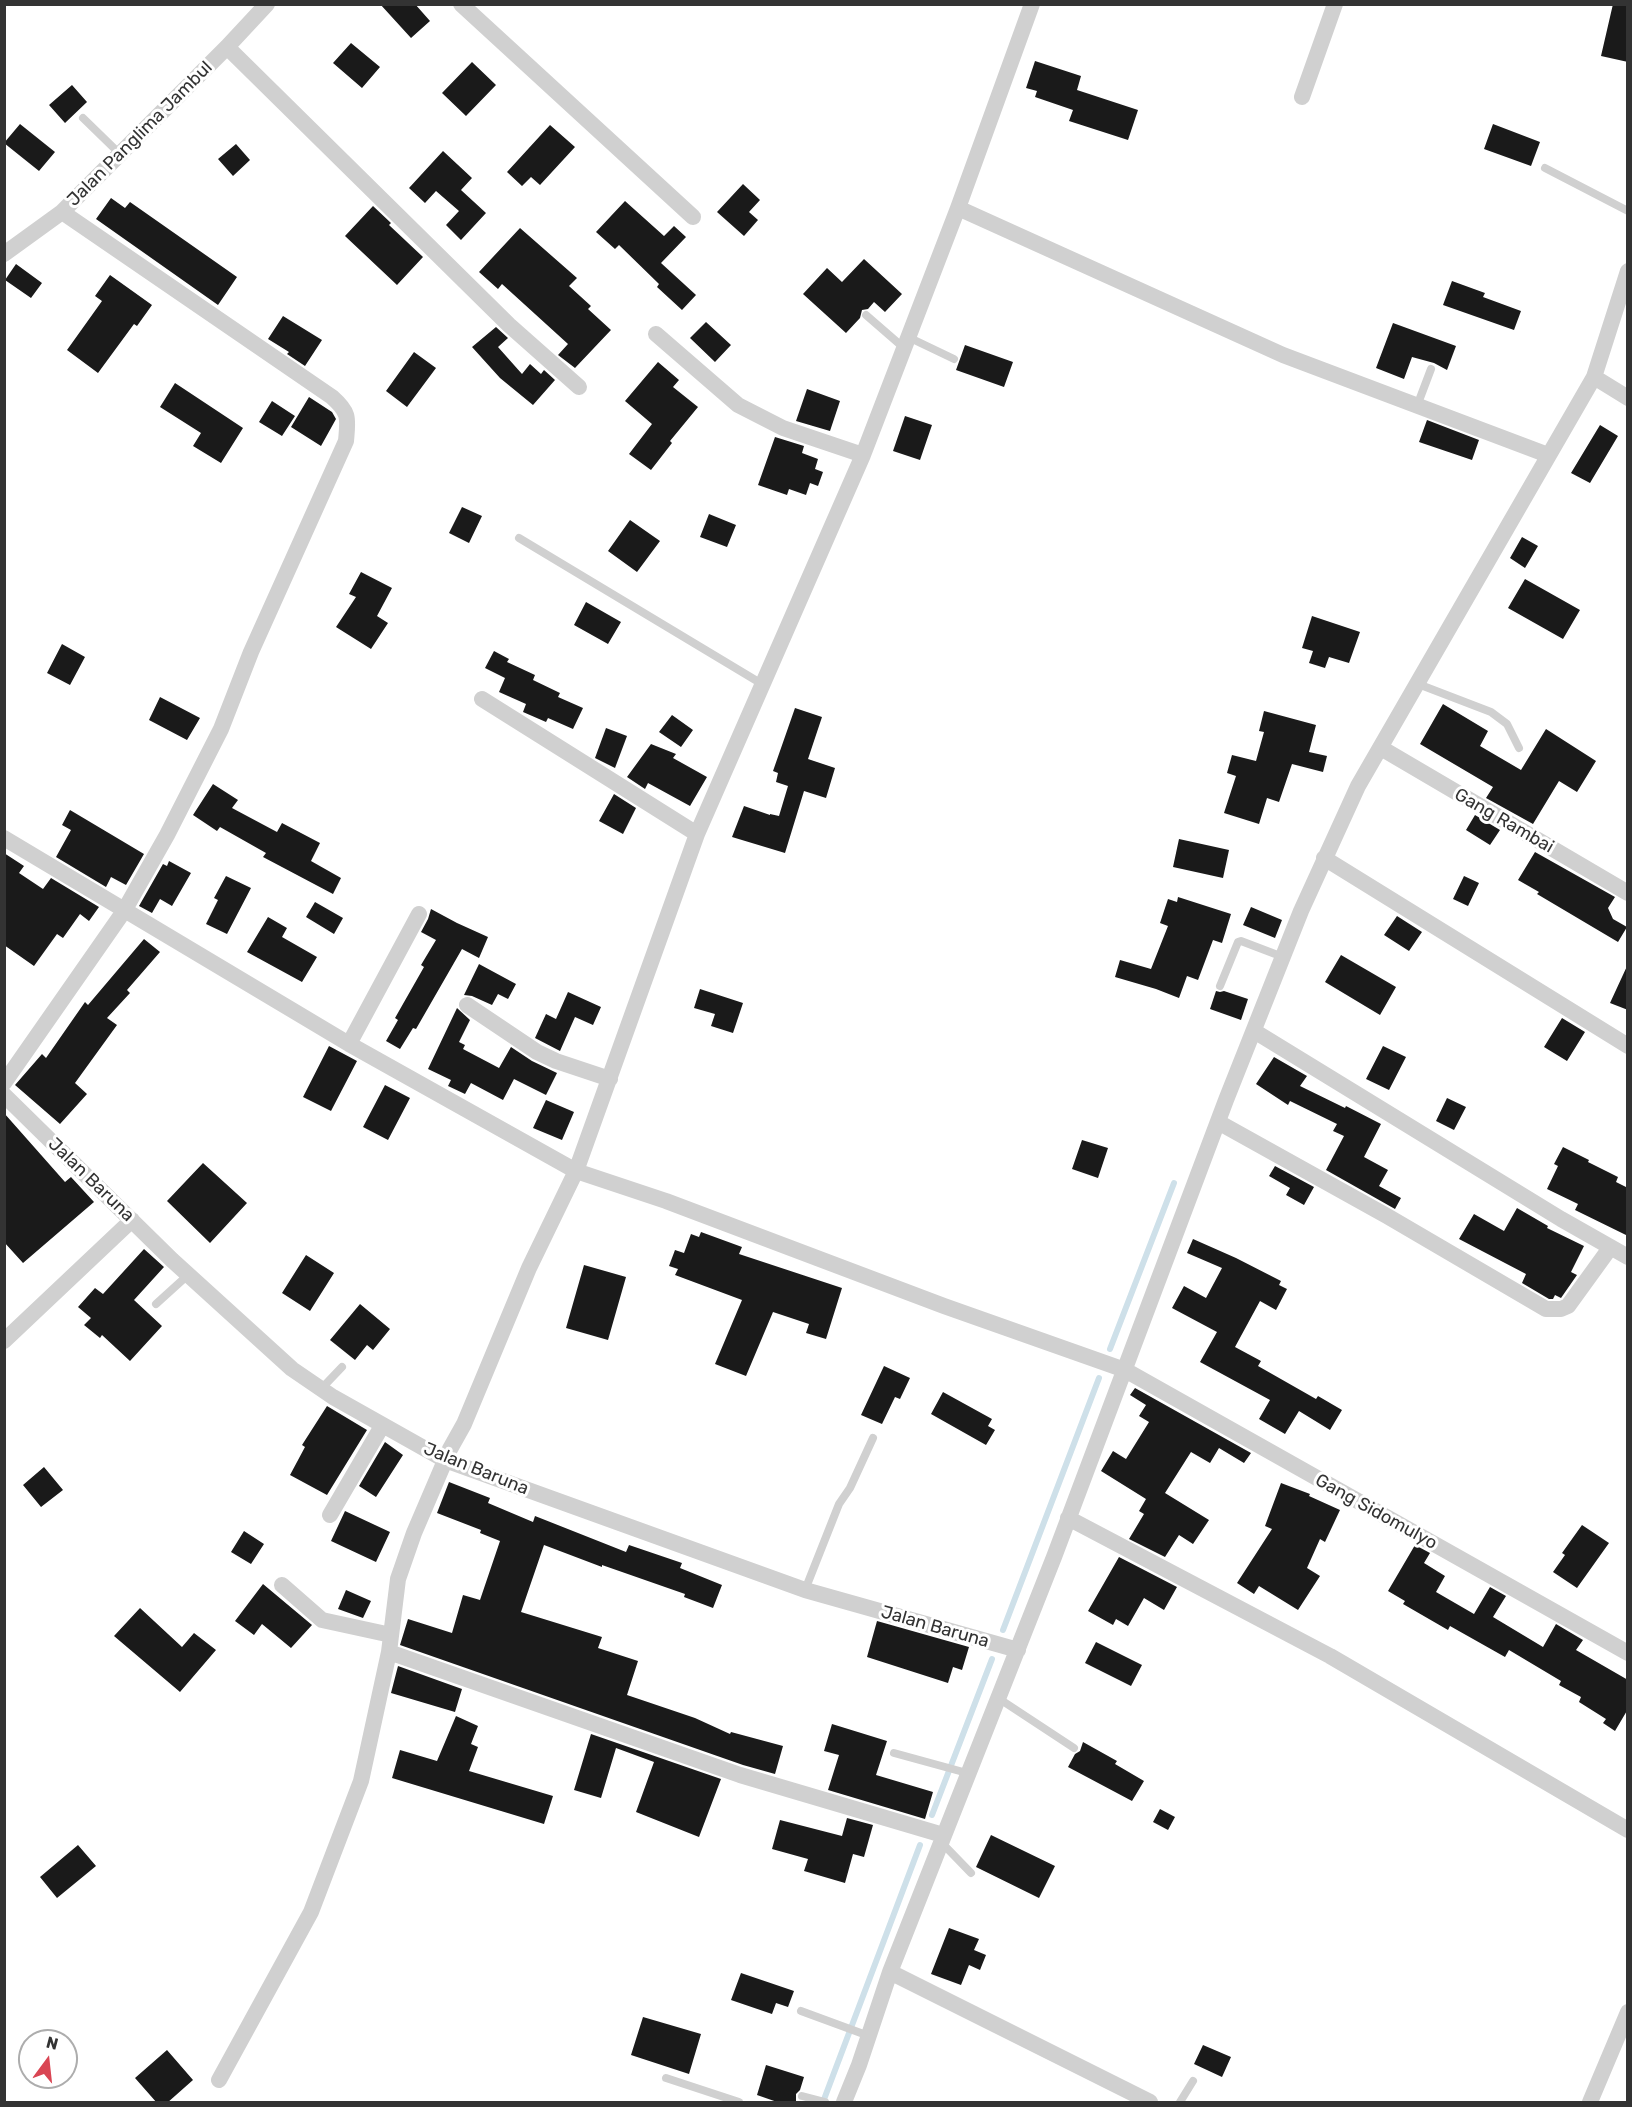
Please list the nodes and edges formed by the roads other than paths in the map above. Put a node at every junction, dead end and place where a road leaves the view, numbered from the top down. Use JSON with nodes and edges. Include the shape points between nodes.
{"nodes":[{"id":1,"x":267,"y":4,"type":"edge"},
{"id":2,"x":461,"y":4,"type":"edge"},
{"id":3,"x":1032,"y":4,"type":"edge"},
{"id":4,"x":1335,"y":4,"type":"edge"},
{"id":5,"x":227,"y":47,"type":"junction"},
{"id":6,"x":1302,"y":97,"type":"dead end"},
{"id":7,"x":83,"y":118,"type":"dead end"},
{"id":8,"x":120,"y":154,"type":"junction"},
{"id":9,"x":1545,"y":168,"type":"dead end"},
{"id":10,"x":958,"y":208,"type":"junction"},
{"id":11,"x":1628,"y":211,"type":"edge"},
{"id":12,"x":62,"y":212,"type":"junction"},
{"id":13,"x":693,"y":217,"type":"dead end"},
{"id":14,"x":4,"y":254,"type":"edge"},
{"id":15,"x":1628,"y":271,"type":"edge"},
{"id":16,"x":866,"y":315,"type":"dead end"},
{"id":17,"x":656,"y":334,"type":"dead end"},
{"id":18,"x":906,"y":342,"type":"junction"},
{"id":19,"x":954,"y":359,"type":"dead end"},
{"id":20,"x":1431,"y":369,"type":"dead end"},
{"id":21,"x":1594,"y":376,"type":"junction"},
{"id":22,"x":579,"y":387,"type":"dead end"},
{"id":23,"x":1628,"y":398,"type":"edge"},
{"id":24,"x":1417,"y":406,"type":"junction"},
{"id":25,"x":863,"y":455,"type":"junction"},
{"id":26,"x":1548,"y":455,"type":"junction"},
{"id":27,"x":519,"y":538,"type":"dead end"},
{"id":28,"x":762,"y":684,"type":"junction"},
{"id":29,"x":1418,"y":684,"type":"junction"},
{"id":30,"x":482,"y":699,"type":"dead end"},
{"id":31,"x":1381,"y":748,"type":"junction"},
{"id":32,"x":1519,"y":748,"type":"dead end"},
{"id":33,"x":697,"y":834,"type":"junction"},
{"id":34,"x":4,"y":838,"type":"edge"},
{"id":35,"x":1324,"y":858,"type":"junction"},
{"id":36,"x":1628,"y":894,"type":"edge"},
{"id":37,"x":124,"y":911,"type":"junction"},
{"id":38,"x":419,"y":914,"type":"dead end"},
{"id":39,"x":1282,"y":957,"type":"junction"},
{"id":40,"x":1220,"y":986,"type":"dead end"},
{"id":41,"x":467,"y":1005,"type":"dead end"},
{"id":42,"x":1254,"y":1031,"type":"junction"},
{"id":43,"x":349,"y":1044,"type":"junction"},
{"id":44,"x":1628,"y":1046,"type":"edge"},
{"id":45,"x":610,"y":1079,"type":"junction"},
{"id":46,"x":4,"y":1083,"type":"edge"},
{"id":47,"x":4,"y":1095,"type":"edge"},
{"id":48,"x":1218,"y":1122,"type":"junction"},
{"id":49,"x":576,"y":1171,"type":"junction"},
{"id":50,"x":132,"y":1220,"type":"junction"},
{"id":51,"x":1610,"y":1248,"type":"junction"},
{"id":52,"x":1628,"y":1257,"type":"edge"},
{"id":53,"x":188,"y":1275,"type":"junction"},
{"id":54,"x":156,"y":1304,"type":"dead end"},
{"id":55,"x":4,"y":1341,"type":"edge"},
{"id":56,"x":342,"y":1367,"type":"dead end"},
{"id":57,"x":1125,"y":1370,"type":"junction"},
{"id":58,"x":321,"y":1390,"type":"junction"},
{"id":59,"x":382,"y":1425,"type":"junction"},
{"id":60,"x":873,"y":1438,"type":"dead end"},
{"id":61,"x":445,"y":1460,"type":"junction"},
{"id":62,"x":330,"y":1515,"type":"dead end"},
{"id":63,"x":1068,"y":1518,"type":"junction"},
{"id":64,"x":282,"y":1585,"type":"dead end"},
{"id":65,"x":805,"y":1590,"type":"junction"},
{"id":66,"x":390,"y":1644,"type":"junction"},
{"id":67,"x":1018,"y":1650,"type":"junction"},
{"id":68,"x":1628,"y":1653,"type":"edge"},
{"id":69,"x":998,"y":1698,"type":"junction"},
{"id":70,"x":1074,"y":1748,"type":"dead end"},
{"id":71,"x":894,"y":1753,"type":"dead end"},
{"id":72,"x":961,"y":1772,"type":"junction"},
{"id":73,"x":1628,"y":1830,"type":"edge"},
{"id":74,"x":941,"y":1838,"type":"junction"},
{"id":75,"x":971,"y":1873,"type":"dead end"},
{"id":76,"x":890,"y":1972,"type":"junction"},
{"id":77,"x":801,"y":2011,"type":"dead end"},
{"id":78,"x":1628,"y":2012,"type":"edge"},
{"id":79,"x":864,"y":2034,"type":"junction"},
{"id":80,"x":666,"y":2078,"type":"dead end"},
{"id":81,"x":219,"y":2079,"type":"dead end"},
{"id":82,"x":1193,"y":2081,"type":"dead end"},
{"id":83,"x":802,"y":2096,"type":"dead end"},
{"id":84,"x":822,"y":2102,"type":"edge"},
{"id":85,"x":739,"y":2103,"type":"edge"},
{"id":86,"x":844,"y":2103,"type":"edge"},
{"id":87,"x":1150,"y":2103,"type":"edge"},
{"id":88,"x":1180,"y":2103,"type":"edge"},
{"id":89,"x":1590,"y":2103,"type":"edge"}],
"edges":[{"from":1,"to":5,"type":"street","name":"Jalan Panglima Jambul"},
{"from":2,"to":13,"type":"street"},
{"from":3,"to":10,"type":"street"},
{"from":4,"to":6,"type":"street"},
{"from":5,"to":8,"type":"street","name":"Jalan Panglima Jambul"},
{"from":5,"to":22,"type":"street","via":[[492,308]]},
{"from":7,"to":8,"type":"lane"},
{"from":8,"to":12,"type":"street","name":"Jalan Panglima Jambul"},
{"from":9,"to":11,"type":"lane"},
{"from":10,"to":18,"type":"street"},
{"from":10,"to":24,"type":"street","via":[[1282,355]]},
{"from":12,"to":14,"type":"street","name":"Jalan Panglima Jambul"},
{"from":12,"to":37,"type":"street","via":[[332,398],[344,408],[348,418],[346,441],[251,652],[221,729]]},
{"from":15,"to":21,"type":"street"},
{"from":16,"to":18,"type":"lane"},
{"from":17,"to":25,"type":"street","via":[[738,405],[783,428]]},
{"from":18,"to":19,"type":"lane"},
{"from":18,"to":25,"type":"street"},
{"from":20,"to":24,"type":"lane"},
{"from":21,"to":23,"type":"street"},
{"from":21,"to":26,"type":"street"},
{"from":24,"to":26,"type":"street"},
{"from":25,"to":28,"type":"street"},
{"from":26,"to":29,"type":"street"},
{"from":27,"to":28,"type":"lane"},
{"from":28,"to":33,"type":"street"},
{"from":29,"to":31,"type":"street"},
{"from":29,"to":32,"type":"lane","via":[[1491,712],[1508,724]]},
{"from":30,"to":33,"type":"street"},
{"from":31,"to":35,"type":"street"},
{"from":31,"to":36,"type":"street","name":"Gang Rambai"},
{"from":33,"to":45,"type":"street"},
{"from":34,"to":37,"type":"street","name":"Gang Sidomulyo"},
{"from":35,"to":39,"type":"street"},
{"from":35,"to":44,"type":"street"},
{"from":37,"to":43,"type":"street","name":"Gang Sidomulyo"},
{"from":37,"to":46,"type":"street"},
{"from":38,"to":43,"type":"street"},
{"from":39,"to":40,"type":"lane","via":[[1238,942]]},
{"from":39,"to":42,"type":"street"},
{"from":41,"to":45,"type":"street","via":[[537,1052]]},
{"from":42,"to":48,"type":"street"},
{"from":42,"to":51,"type":"street"},
{"from":43,"to":49,"type":"street","name":"Gang Sidomulyo"},
{"from":45,"to":49,"type":"street"},
{"from":47,"to":50,"type":"street","name":"Jalan Baruna"},
{"from":48,"to":51,"type":"street","via":[[1546,1309],[1568,1306]]},
{"from":48,"to":57,"type":"street"},
{"from":49,"to":57,"type":"street","name":"Gang Sidomulyo"},
{"from":49,"to":61,"type":"street"},
{"from":50,"to":53,"type":"street","name":"Jalan Baruna"},
{"from":50,"to":55,"type":"street"},
{"from":51,"to":52,"type":"street"},
{"from":53,"to":54,"type":"lane"},
{"from":53,"to":58,"type":"street","name":"Jalan Baruna","via":[[292,1369]]},
{"from":56,"to":58,"type":"lane"},
{"from":57,"to":63,"type":"street"},
{"from":57,"to":68,"type":"street","name":"Gang Sidomulyo"},
{"from":58,"to":59,"type":"street","name":"Jalan Baruna"},
{"from":59,"to":61,"type":"street","name":"Jalan Baruna"},
{"from":59,"to":62,"type":"street"},
{"from":60,"to":65,"type":"lane","via":[[834,1515]]},
{"from":61,"to":65,"type":"street","name":"Jalan Baruna"},
{"from":61,"to":66,"type":"street","via":[[398,1580]]},
{"from":63,"to":67,"type":"street"},
{"from":63,"to":73,"type":"street","via":[[1330,1656]]},
{"from":64,"to":66,"type":"street","via":[[322,1620]]},
{"from":65,"to":67,"type":"street","name":"Jalan Baruna"},
{"from":66,"to":74,"type":"street","via":[[740,1775]]},
{"from":66,"to":81,"type":"street","via":[[361,1780],[311,1912]]},
{"from":67,"to":69,"type":"street"},
{"from":69,"to":70,"type":"lane"},
{"from":69,"to":72,"type":"street"},
{"from":71,"to":72,"type":"lane"},
{"from":72,"to":74,"type":"street"},
{"from":74,"to":75,"type":"lane"},
{"from":74,"to":76,"type":"street"},
{"from":76,"to":79,"type":"street"},
{"from":76,"to":87,"type":"street"},
{"from":77,"to":79,"type":"lane"},
{"from":78,"to":89,"type":"street"},
{"from":79,"to":86,"type":"street"},
{"from":80,"to":85,"type":"lane"},
{"from":82,"to":88,"type":"lane"},
{"from":83,"to":84,"type":"lane"}]}
